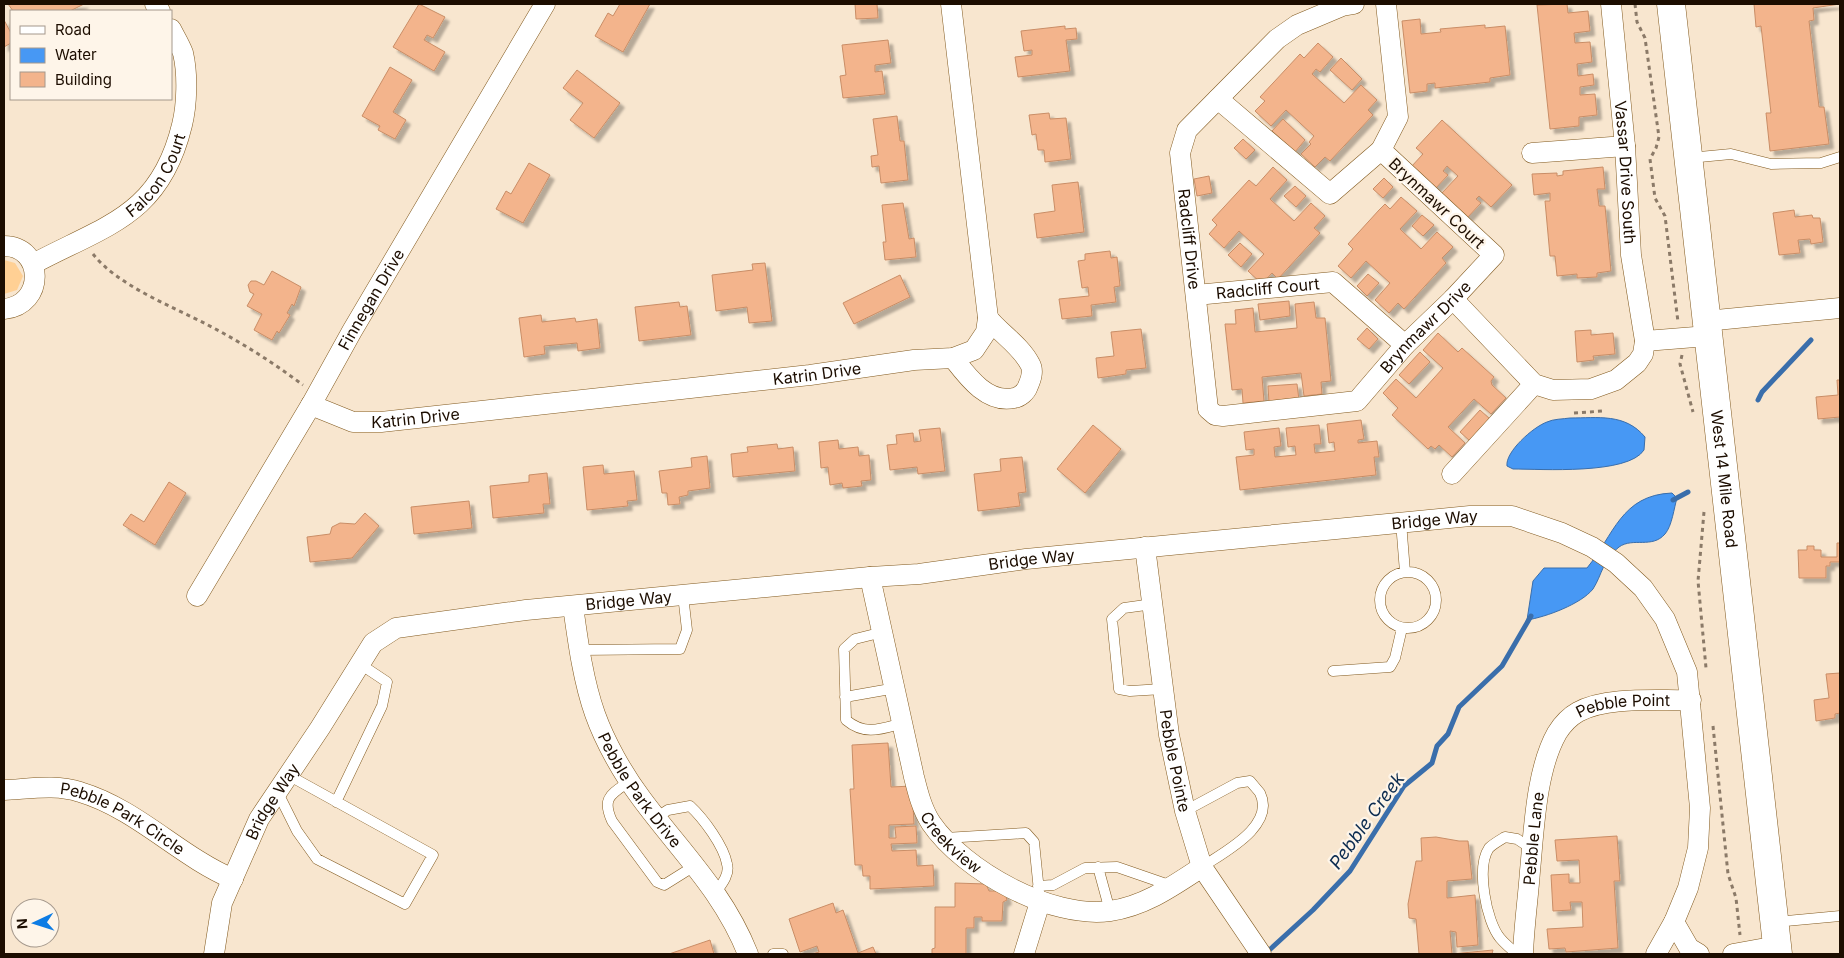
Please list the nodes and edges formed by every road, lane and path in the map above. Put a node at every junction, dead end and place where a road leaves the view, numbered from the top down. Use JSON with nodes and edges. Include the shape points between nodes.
{"nodes":[{"id":1,"x":546,"y":4,"type":"edge"},
{"id":2,"x":951,"y":4,"type":"edge"},
{"id":3,"x":1354,"y":4,"type":"edge"},
{"id":4,"x":1386,"y":4,"type":"edge"},
{"id":5,"x":1611,"y":4,"type":"edge"},
{"id":6,"x":1635,"y":4,"type":"edge"},
{"id":7,"x":1671,"y":4,"type":"edge"},
{"id":8,"x":172,"y":31,"type":"edge"},
{"id":9,"x":1218,"y":99,"type":"junction"},
{"id":10,"x":1625,"y":146,"type":"junction"},
{"id":11,"x":1381,"y":150,"type":"junction"},
{"id":12,"x":1532,"y":153,"type":"dead end"},
{"id":13,"x":1840,"y":157,"type":"edge"},
{"id":14,"x":1688,"y":158,"type":"junction"},
{"id":15,"x":84,"y":239,"type":"junction"},
{"id":16,"x":4,"y":246,"type":"edge"},
{"id":17,"x":1494,"y":255,"type":"joint"},
{"id":18,"x":33,"y":264,"type":"junction"},
{"id":19,"x":1196,"y":295,"type":"junction"},
{"id":20,"x":1453,"y":299,"type":"junction"},
{"id":21,"x":1840,"y":308,"type":"edge"},
{"id":22,"x":4,"y":309,"type":"edge"},
{"id":23,"x":988,"y":318,"type":"junction"},
{"id":24,"x":1699,"y":332,"type":"junction"},
{"id":25,"x":1645,"y":341,"type":"junction"},
{"id":26,"x":1405,"y":345,"type":"junction"},
{"id":27,"x":953,"y":358,"type":"junction"},
{"id":28,"x":1534,"y":384,"type":"junction"},
{"id":29,"x":314,"y":400,"type":"junction"},
{"id":30,"x":1358,"y":400,"type":"joint"},
{"id":31,"x":1603,"y":411,"type":"dead end"},
{"id":32,"x":1574,"y":413,"type":"dead end"},
{"id":33,"x":1694,"y":421,"type":"dead end"},
{"id":34,"x":1452,"y":474,"type":"dead end"},
{"id":35,"x":1705,"y":507,"type":"dead end"},
{"id":36,"x":1401,"y":522,"type":"junction"},
{"id":37,"x":1146,"y":547,"type":"junction"},
{"id":38,"x":1405,"y":572,"type":"junction"},
{"id":39,"x":870,"y":577,"type":"junction"},
{"id":40,"x":682,"y":595,"type":"junction"},
{"id":41,"x":197,"y":596,"type":"dead end"},
{"id":42,"x":1153,"y":604,"type":"junction"},
{"id":43,"x":573,"y":606,"type":"junction"},
{"id":44,"x":1402,"y":628,"type":"junction"},
{"id":45,"x":883,"y":632,"type":"junction"},
{"id":46,"x":580,"y":650,"type":"junction"},
{"id":47,"x":360,"y":664,"type":"junction"},
{"id":48,"x":1333,"y":671,"type":"dead end"},
{"id":49,"x":1707,"y":674,"type":"dead end"},
{"id":50,"x":896,"y":688,"type":"junction"},
{"id":51,"x":1163,"y":689,"type":"junction"},
{"id":52,"x":845,"y":697,"type":"junction"},
{"id":53,"x":1691,"y":700,"type":"junction"},
{"id":54,"x":1712,"y":721,"type":"dead end"},
{"id":55,"x":903,"y":723,"type":"junction"},
{"id":56,"x":1562,"y":726,"type":"joint"},
{"id":57,"x":630,"y":781,"type":"junction"},
{"id":58,"x":282,"y":783,"type":"junction"},
{"id":59,"x":4,"y":790,"type":"edge"},
{"id":60,"x":336,"y":802,"type":"junction"},
{"id":61,"x":1185,"y":811,"type":"junction"},
{"id":62,"x":657,"y":817,"type":"junction"},
{"id":63,"x":944,"y":838,"type":"junction"},
{"id":64,"x":1532,"y":849,"type":"junction"},
{"id":65,"x":696,"y":865,"type":"junction"},
{"id":66,"x":1202,"y":867,"type":"junction"},
{"id":67,"x":1098,"y":868,"type":"junction"},
{"id":68,"x":233,"y":879,"type":"junction"},
{"id":69,"x":1173,"y":886,"type":"junction"},
{"id":70,"x":716,"y":892,"type":"junction"},
{"id":71,"x":1039,"y":894,"type":"junction"},
{"id":72,"x":1110,"y":911,"type":"junction"},
{"id":73,"x":1840,"y":916,"type":"edge"},
{"id":74,"x":1674,"y":922,"type":"junction"},
{"id":75,"x":1777,"y":941,"type":"edge"},
{"id":76,"x":1737,"y":953,"type":"edge"},
{"id":77,"x":214,"y":954,"type":"edge"},
{"id":78,"x":748,"y":954,"type":"edge"},
{"id":79,"x":773,"y":954,"type":"edge"},
{"id":80,"x":783,"y":954,"type":"edge"},
{"id":81,"x":1024,"y":954,"type":"edge"},
{"id":82,"x":1261,"y":954,"type":"edge"},
{"id":83,"x":1517,"y":954,"type":"edge"},
{"id":84,"x":1523,"y":954,"type":"edge"},
{"id":85,"x":1656,"y":954,"type":"edge"},
{"id":86,"x":1700,"y":954,"type":"edge"}],
"edges":[{"from":1,"to":29,"type":"street","name":"Finnegan Drive"},
{"from":2,"to":23,"type":"street","name":"Katrin Drive"},
{"from":3,"to":9,"type":"street","name":"Radcliff Drive","via":[[1297,25],[1276,39]]},
{"from":4,"to":11,"type":"street","via":[[1398,117]]},
{"from":5,"to":10,"type":"street","name":"Vassar Drive South"},
{"from":6,"to":24,"type":"path","via":[[1637,22],[1645,38],[1659,137],[1650,159],[1655,198],[1665,216]]},
{"from":7,"to":14,"type":"street","name":"West 14 Mile Road"},
{"from":8,"to":15,"type":"street","name":"Falcon Court","via":[[183,53],[187,107],[176,150],[153,192],[123,217]]},
{"from":9,"to":11,"type":"street","via":[[1330,194]]},
{"from":9,"to":19,"type":"street","name":"Radcliff Drive","via":[[1188,130],[1180,154]]},
{"from":10,"to":12,"type":"street"},
{"from":10,"to":25,"type":"street","name":"Vassar Drive South","via":[[1631,255]]},
{"from":11,"to":17,"type":"street","name":"Brynmawr Court"},
{"from":13,"to":14,"type":"lane","via":[[1821,163],[1779,164],[1731,154]]},
{"from":14,"to":24,"type":"street","name":"West 14 Mile Road"},
{"from":15,"to":18,"type":"street","name":"Falcon Court"},
{"from":15,"to":29,"type":"path","via":[[101,265],[113,274],[264,356]]},
{"from":16,"to":18,"type":"street","via":[[18,250]]},
{"from":17,"to":20,"type":"street","name":"Brynmawr Drive"},
{"from":18,"to":22,"type":"street","via":[[36,274],[31,294],[15,307]]},
{"from":19,"to":26,"type":"street","name":"Radcliff Court","via":[[1333,282]]},
{"from":19,"to":30,"type":"street","name":"Radcliff Drive","via":[[1208,409],[1214,415]]},
{"from":20,"to":26,"type":"street","name":"Brynmawr Drive"},
{"from":20,"to":28,"type":"street"},
{"from":21,"to":24,"type":"street"},
{"from":23,"to":27,"type":"street","name":"Katrin Drive","via":[[986,332],[974,350]]},
{"from":23,"to":27,"type":"street","via":[[1031,365],[1032,376],[1027,390],[1019,398],[1008,400],[994,396],[968,377]]},
{"from":24,"to":25,"type":"street"},
{"from":24,"to":33,"type":"path","via":[[1680,364]]},
{"from":24,"to":75,"type":"street","name":"West 14 Mile Road"},
{"from":25,"to":28,"type":"street","via":[[1643,354],[1637,363],[1607,384],[1591,389],[1553,390]]},
{"from":26,"to":30,"type":"street","name":"Brynmawr Drive"},
{"from":27,"to":29,"type":"street","name":"Katrin Drive","via":[[380,422],[353,422]]},
{"from":28,"to":34,"type":"street"},
{"from":29,"to":41,"type":"street","name":"Finnegan Drive"},
{"from":31,"to":32,"type":"path"},
{"from":35,"to":49,"type":"path","via":[[1698,581]]},
{"from":36,"to":37,"type":"street","name":"Bridge Way"},
{"from":36,"to":38,"type":"lane"},
{"from":36,"to":53,"type":"street","name":"Bridge Way","via":[[1512,516],[1562,532],[1592,547],[1616,563],[1643,588],[1665,619],[1687,672]]},
{"from":37,"to":39,"type":"street","name":"Bridge Way"},
{"from":37,"to":42,"type":"street","name":"Pebble Pointe"},
{"from":38,"to":44,"type":"lane","via":[[1389,579],[1380,594],[1382,612]]},
{"from":38,"to":44,"type":"lane","via":[[1424,577],[1431,584],[1436,602],[1428,620],[1411,628]]},
{"from":39,"to":40,"type":"street","name":"Bridge Way"},
{"from":39,"to":45,"type":"street","name":"Creekview"},
{"from":40,"to":43,"type":"street","name":"Bridge Way"},
{"from":40,"to":46,"type":"lane","via":[[687,630],[680,649]]},
{"from":42,"to":51,"type":"street","name":"Pebble Pointe"},
{"from":42,"to":51,"type":"lane","via":[[1124,608],[1112,619],[1119,689]]},
{"from":43,"to":46,"type":"street","name":"Pebble Park Drive"},
{"from":43,"to":47,"type":"street","name":"Bridge Way","via":[[396,628],[373,643]]},
{"from":44,"to":48,"type":"lane","via":[[1390,667]]},
{"from":45,"to":50,"type":"street","name":"Creekview"},
{"from":45,"to":52,"type":"lane","via":[[855,639],[844,649]]},
{"from":46,"to":57,"type":"street","name":"Pebble Park Drive","via":[[595,715]]},
{"from":47,"to":58,"type":"street","name":"Bridge Way"},
{"from":47,"to":60,"type":"lane","via":[[387,682],[387,691]]},
{"from":50,"to":52,"type":"lane"},
{"from":50,"to":55,"type":"street","name":"Creekview"},
{"from":51,"to":61,"type":"street","name":"Pebble Pointe"},
{"from":52,"to":55,"type":"lane","via":[[846,720],[857,729],[876,730]]},
{"from":53,"to":56,"type":"street","name":"Pebble Point","via":[[1593,706],[1578,712]]},
{"from":53,"to":74,"type":"street","name":"Bridge Way","via":[[1700,808],[1698,848],[1688,888]]},
{"from":54,"to":76,"type":"path","via":[[1728,874],[1736,898]]},
{"from":55,"to":63,"type":"street","name":"Creekview","via":[[924,810]]},
{"from":56,"to":64,"type":"street","name":"Pebble Lane","via":[[1546,760]]},
{"from":57,"to":62,"type":"street","name":"Pebble Park Drive"},
{"from":57,"to":65,"type":"lane","via":[[611,794],[607,801],[608,812],[657,882],[664,885],[672,882]]},
{"from":58,"to":60,"type":"lane"},
{"from":58,"to":60,"type":"lane","via":[[297,831],[317,859],[405,904],[433,855]]},
{"from":58,"to":68,"type":"street","name":"Bridge Way","via":[[259,819]]},
{"from":59,"to":68,"type":"street","name":"Pebble Park Circle","via":[[52,788],[79,791],[106,802],[210,870]]},
{"from":61,"to":66,"type":"street","name":"Pebble Pointe"},
{"from":61,"to":66,"type":"lane","via":[[1237,783],[1250,781],[1260,793],[1263,805],[1261,819],[1244,837]]},
{"from":62,"to":65,"type":"street","name":"Pebble Park Drive"},
{"from":62,"to":70,"type":"lane","via":[[668,810],[690,806],[704,819],[728,865],[726,878]]},
{"from":63,"to":71,"type":"street","name":"Creekview","via":[[1001,882]]},
{"from":63,"to":71,"type":"lane","via":[[1014,832],[1026,834],[1034,842]]},
{"from":64,"to":83,"type":"lane","via":[[1517,839],[1505,837],[1490,847],[1485,858],[1485,895],[1492,922],[1499,937]]},
{"from":64,"to":84,"type":"street","name":"Pebble Lane"},
{"from":65,"to":70,"type":"street","name":"Pebble Park Drive"},
{"from":66,"to":69,"type":"street","name":"Creekview"},
{"from":66,"to":82,"type":"street","name":"Pebble Pointe"},
{"from":67,"to":69,"type":"lane","via":[[1117,867]]},
{"from":67,"to":71,"type":"lane","via":[[1085,868]]},
{"from":67,"to":72,"type":"lane"},
{"from":68,"to":77,"type":"street","name":"Bridge Way","via":[[222,904]]},
{"from":69,"to":72,"type":"street","name":"Creekview","via":[[1137,905]]},
{"from":70,"to":78,"type":"street","name":"Pebble Park Drive"},
{"from":71,"to":72,"type":"street","name":"Creekview","via":[[1066,910]]},
{"from":71,"to":81,"type":"street"},
{"from":73,"to":75,"type":"lane"},
{"from":74,"to":85,"type":"street","name":"Bridge Way"},
{"from":74,"to":86,"type":"street","via":[[1689,948]]},
{"from":75,"to":76,"type":"street"},
{"from":79,"to":80,"type":"lane"}]}
